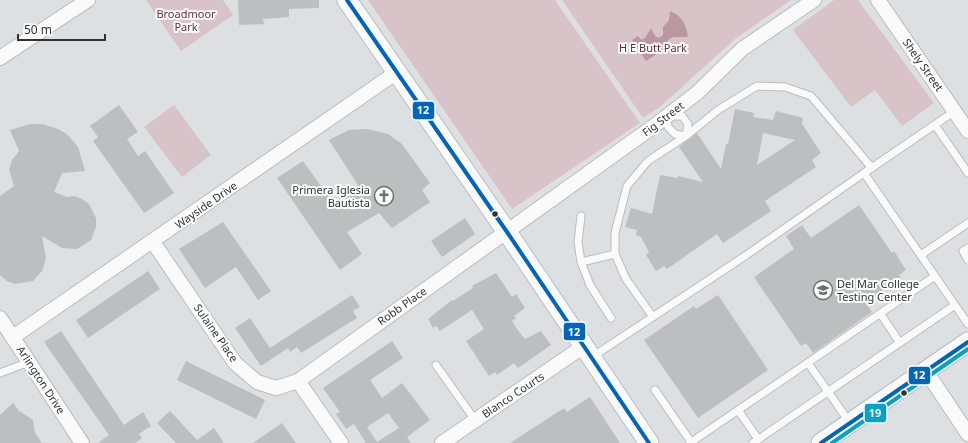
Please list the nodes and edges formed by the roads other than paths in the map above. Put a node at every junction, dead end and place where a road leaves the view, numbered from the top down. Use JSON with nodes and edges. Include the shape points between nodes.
{"nodes":[{"id":1,"x":88,"y":0,"type":"edge"},
{"id":2,"x":347,"y":0,"type":"edge"},
{"id":3,"x":814,"y":0,"type":"edge"},
{"id":4,"x":878,"y":0,"type":"edge"},
{"id":5,"x":0,"y":58,"type":"edge"},
{"id":6,"x":397,"y":72,"type":"junction"},
{"id":7,"x":954,"y":111,"type":"junction"},
{"id":8,"x":667,"y":116,"type":"junction"},
{"id":9,"x":935,"y":125,"type":"junction"},
{"id":10,"x":968,"y":131,"type":"edge"},
{"id":11,"x":686,"y":136,"type":"junction"},
{"id":12,"x":872,"y":168,"type":"junction"},
{"id":13,"x":864,"y":173,"type":"junction"},
{"id":14,"x":968,"y":173,"type":"edge"},
{"id":15,"x":581,"y":216,"type":"dead end"},
{"id":16,"x":968,"y":223,"type":"edge"},
{"id":17,"x":507,"y":232,"type":"junction"},
{"id":18,"x":153,"y":242,"type":"junction"},
{"id":19,"x":968,"y":248,"type":"edge"},
{"id":20,"x":615,"y":254,"type":"junction"},
{"id":21,"x":921,"y":255,"type":"junction"},
{"id":22,"x":968,"y":260,"type":"edge"},
{"id":23,"x":581,"y":262,"type":"junction"},
{"id":24,"x":935,"y":276,"type":"junction"},
{"id":25,"x":955,"y":305,"type":"junction"},
{"id":26,"x":880,"y":313,"type":"junction"},
{"id":27,"x":653,"y":317,"type":"junction"},
{"id":28,"x":0,"y":318,"type":"edge"},
{"id":29,"x":611,"y":318,"type":"dead end"},
{"id":30,"x":968,"y":324,"type":"edge"},
{"id":31,"x":14,"y":338,"type":"junction"},
{"id":32,"x":900,"y":342,"type":"junction"},
{"id":33,"x":968,"y":342,"type":"edge"},
{"id":34,"x":588,"y":352,"type":"junction"},
{"id":35,"x":29,"y":362,"type":"junction"},
{"id":36,"x":808,"y":362,"type":"junction"},
{"id":37,"x":436,"y":365,"type":"dead end"},
{"id":38,"x":926,"y":371,"type":"junction"},
{"id":39,"x":0,"y":373,"type":"edge"},
{"id":40,"x":298,"y":381,"type":"junction"},
{"id":41,"x":655,"y":390,"type":"dead end"},
{"id":42,"x":828,"y":392,"type":"junction"},
{"id":43,"x":738,"y":410,"type":"junction"},
{"id":44,"x":475,"y":420,"type":"junction"},
{"id":45,"x":850,"y":424,"type":"junction"},
{"id":46,"x":968,"y":434,"type":"edge"},
{"id":47,"x":755,"y":441,"type":"edge"},
{"id":48,"x":82,"y":443,"type":"edge"},
{"id":49,"x":341,"y":443,"type":"edge"},
{"id":50,"x":442,"y":443,"type":"edge"},
{"id":51,"x":649,"y":443,"type":"edge"},
{"id":52,"x":691,"y":443,"type":"edge"},
{"id":53,"x":821,"y":443,"type":"edge"}],
"edges":[{"from":1,"to":5,"type":"street"},
{"from":2,"to":6,"type":"street"},
{"from":3,"to":8,"type":"street","name":"Fig Street","via":[[742,49],[697,93]]},
{"from":4,"to":7,"type":"street","name":"Shely Street"},
{"from":6,"to":17,"type":"street"},
{"from":6,"to":18,"type":"street","name":"Wayside Drive"},
{"from":7,"to":9,"type":"lane"},
{"from":7,"to":10,"type":"street","name":"Shely Street"},
{"from":8,"to":11,"type":"lane","via":[[668,127],[675,134]]},
{"from":8,"to":11,"type":"lane","via":[[682,116],[688,124]]},
{"from":8,"to":17,"type":"street","name":"Fig Street"},
{"from":9,"to":12,"type":"lane"},
{"from":9,"to":14,"type":"lane"},
{"from":11,"to":12,"type":"lane","via":[[718,110],[757,86],[785,87],[811,96]]},
{"from":11,"to":20,"type":"lane","via":[[648,161],[627,186],[615,233]]},
{"from":12,"to":13,"type":"lane"},
{"from":13,"to":21,"type":"lane"},
{"from":13,"to":27,"type":"lane"},
{"from":15,"to":23,"type":"lane","via":[[578,242]]},
{"from":16,"to":21,"type":"lane"},
{"from":17,"to":34,"type":"street"},
{"from":17,"to":40,"type":"street","name":"Robb Place"},
{"from":18,"to":31,"type":"street","name":"Wayside Drive"},
{"from":18,"to":40,"type":"street","name":"Sulaine Place","via":[[236,363],[257,382],[276,388]]},
{"from":19,"to":22,"type":"lane","via":[[963,251]]},
{"from":20,"to":23,"type":"lane"},
{"from":20,"to":27,"type":"lane","via":[[626,279]]},
{"from":21,"to":24,"type":"lane"},
{"from":23,"to":29,"type":"lane","via":[[590,285]]},
{"from":24,"to":25,"type":"lane"},
{"from":24,"to":26,"type":"lane"},
{"from":25,"to":30,"type":"lane"},
{"from":25,"to":32,"type":"lane"},
{"from":26,"to":32,"type":"lane"},
{"from":26,"to":36,"type":"lane"},
{"from":27,"to":34,"type":"lane"},
{"from":28,"to":31,"type":"street","name":"Arlington Drive"},
{"from":31,"to":35,"type":"street","name":"Arlington Drive"},
{"from":32,"to":42,"type":"lane"},
{"from":33,"to":38,"type":"street"},
{"from":34,"to":44,"type":"street","name":"Blanco Courts"},
{"from":34,"to":51,"type":"street"},
{"from":35,"to":39,"type":"lane"},
{"from":35,"to":48,"type":"street","name":"Arlington Drive"},
{"from":36,"to":42,"type":"lane"},
{"from":36,"to":43,"type":"lane"},
{"from":37,"to":44,"type":"lane"},
{"from":38,"to":45,"type":"street"},
{"from":38,"to":46,"type":"street"},
{"from":40,"to":49,"type":"street"},
{"from":41,"to":52,"type":"lane"},
{"from":42,"to":45,"type":"lane"},
{"from":42,"to":47,"type":"lane"},
{"from":43,"to":47,"type":"lane"},
{"from":43,"to":52,"type":"lane"},
{"from":44,"to":50,"type":"street","name":"Blanco Courts"},
{"from":45,"to":53,"type":"street"}]}
